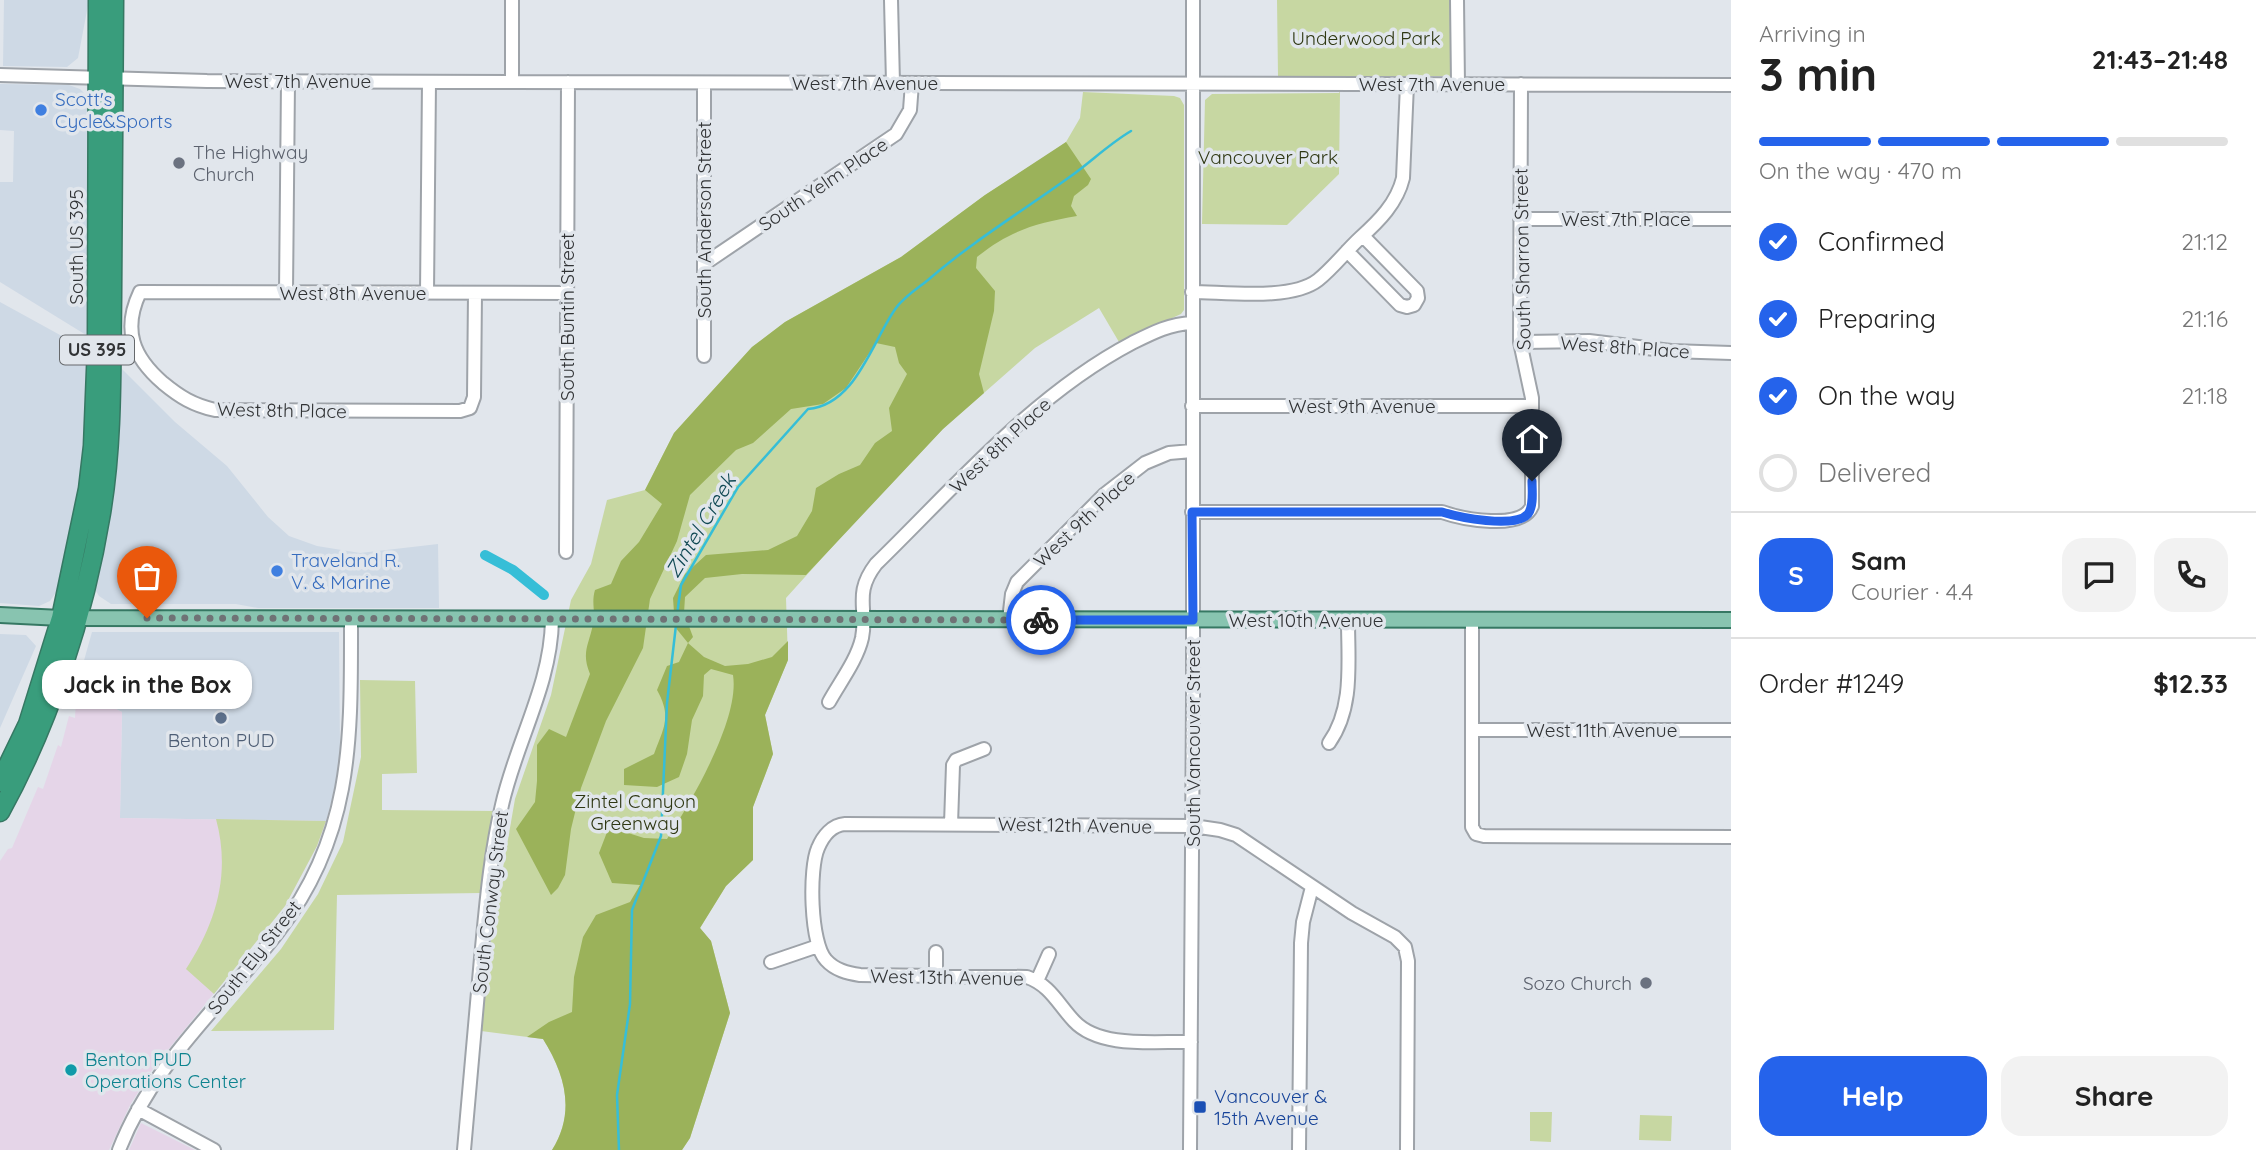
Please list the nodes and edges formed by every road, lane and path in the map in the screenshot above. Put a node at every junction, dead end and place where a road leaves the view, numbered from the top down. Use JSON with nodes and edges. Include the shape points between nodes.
{"nodes":[{"id":1,"x":98,"y":0,"type":"edge"},
{"id":2,"x":114,"y":0,"type":"edge"},
{"id":3,"x":512,"y":0,"type":"edge"},
{"id":4,"x":891,"y":0,"type":"edge"},
{"id":5,"x":1193,"y":0,"type":"edge"},
{"id":6,"x":1457,"y":0,"type":"edge"},
{"id":7,"x":0,"y":75,"type":"edge"},
{"id":8,"x":106,"y":78,"type":"junction"},
{"id":9,"x":288,"y":81,"type":"junction"},
{"id":10,"x":429,"y":82,"type":"junction"},
{"id":11,"x":512,"y":82,"type":"junction"},
{"id":12,"x":568,"y":82,"type":"junction"},
{"id":13,"x":704,"y":83,"type":"junction"},
{"id":14,"x":892,"y":83,"type":"junction"},
{"id":15,"x":912,"y":83,"type":"junction"},
{"id":16,"x":1193,"y":83,"type":"junction"},
{"id":17,"x":1407,"y":84,"type":"junction"},
{"id":18,"x":1458,"y":84,"type":"junction"},
{"id":19,"x":1521,"y":84,"type":"junction"},
{"id":20,"x":1731,"y":85,"type":"edge"},
{"id":21,"x":1520,"y":219,"type":"junction"},
{"id":22,"x":1731,"y":219,"type":"edge"},
{"id":23,"x":1363,"y":236,"type":"junction"},
{"id":24,"x":1347,"y":251,"type":"junction"},
{"id":25,"x":704,"y":264,"type":"junction"},
{"id":26,"x":140,"y":292,"type":"joint"},
{"id":27,"x":286,"y":292,"type":"junction"},
{"id":28,"x":1192,"y":292,"type":"junction"},
{"id":29,"x":427,"y":293,"type":"junction"},
{"id":30,"x":475,"y":293,"type":"junction"},
{"id":31,"x":567,"y":293,"type":"junction"},
{"id":32,"x":1192,"y":323,"type":"junction"},
{"id":33,"x":1520,"y":342,"type":"junction"},
{"id":34,"x":1731,"y":353,"type":"edge"},
{"id":35,"x":704,"y":356,"type":"dead end"},
{"id":36,"x":1192,"y":406,"type":"junction"},
{"id":37,"x":1532,"y":406,"type":"junction"},
{"id":38,"x":1192,"y":452,"type":"junction"},
{"id":39,"x":1192,"y":512,"type":"junction"},
{"id":40,"x":566,"y":552,"type":"dead end"},
{"id":41,"x":0,"y":615,"type":"edge"},
{"id":42,"x":69,"y":618,"type":"junction"},
{"id":43,"x":351,"y":619,"type":"junction"},
{"id":44,"x":552,"y":620,"type":"junction"},
{"id":45,"x":862,"y":620,"type":"junction"},
{"id":46,"x":1009,"y":620,"type":"junction"},
{"id":47,"x":1193,"y":620,"type":"junction"},
{"id":48,"x":1348,"y":620,"type":"junction"},
{"id":49,"x":1472,"y":620,"type":"junction"},
{"id":50,"x":1731,"y":620,"type":"edge"},
{"id":51,"x":829,"y":702,"type":"dead end"},
{"id":52,"x":1473,"y":730,"type":"junction"},
{"id":53,"x":1731,"y":730,"type":"edge"},
{"id":54,"x":1329,"y":743,"type":"dead end"},
{"id":55,"x":984,"y":749,"type":"dead end"},
{"id":56,"x":0,"y":782,"type":"edge"},
{"id":57,"x":0,"y":812,"type":"edge"},
{"id":58,"x":951,"y":824,"type":"junction"},
{"id":59,"x":1192,"y":826,"type":"junction"},
{"id":60,"x":1731,"y":837,"type":"edge"},
{"id":61,"x":1312,"y":887,"type":"junction"},
{"id":62,"x":818,"y":946,"type":"junction"},
{"id":63,"x":936,"y":953,"type":"dead end"},
{"id":64,"x":1049,"y":954,"type":"dead end"},
{"id":65,"x":771,"y":962,"type":"dead end"},
{"id":66,"x":936,"y":976,"type":"junction"},
{"id":67,"x":1037,"y":981,"type":"junction"},
{"id":68,"x":1191,"y":1042,"type":"junction"},
{"id":69,"x":138,"y":1109,"type":"junction"},
{"id":70,"x":119,"y":1150,"type":"edge"},
{"id":71,"x":214,"y":1150,"type":"edge"},
{"id":72,"x":464,"y":1150,"type":"edge"},
{"id":73,"x":1190,"y":1150,"type":"edge"},
{"id":74,"x":1299,"y":1150,"type":"edge"},
{"id":75,"x":1407,"y":1150,"type":"edge"}],
"edges":[{"from":1,"to":8,"type":"highway","name":"South US 395","number":"US 395"},
{"from":2,"to":8,"type":"highway","name":"South US 395","number":"US 395"},
{"from":3,"to":11,"type":"street"},
{"from":4,"to":14,"type":"street"},
{"from":5,"to":16,"type":"street","name":"South Vancouver Street"},
{"from":6,"to":18,"type":"street"},
{"from":7,"to":8,"type":"street","name":"West 7th Avenue"},
{"from":8,"to":9,"type":"street","name":"West 7th Avenue"},
{"from":8,"to":42,"type":"highway","name":"South US 395","number":"US 395","via":[[93,446]]},
{"from":9,"to":10,"type":"street","name":"West 7th Avenue"},
{"from":9,"to":27,"type":"street"},
{"from":10,"to":11,"type":"street","name":"West 7th Avenue"},
{"from":10,"to":29,"type":"street"},
{"from":11,"to":12,"type":"street","name":"West 7th Avenue"},
{"from":12,"to":13,"type":"street","name":"West 7th Avenue"},
{"from":12,"to":31,"type":"street","name":"South Buntin Street"},
{"from":13,"to":14,"type":"street","name":"West 7th Avenue"},
{"from":13,"to":25,"type":"street","name":"South Anderson Street"},
{"from":14,"to":15,"type":"street","name":"West 7th Avenue"},
{"from":15,"to":16,"type":"street","name":"West 7th Avenue"},
{"from":15,"to":25,"type":"street","name":"South Yelm Place","via":[[910,110],[895,134]]},
{"from":16,"to":17,"type":"street","name":"West 7th Avenue"},
{"from":16,"to":28,"type":"street","name":"South Vancouver Street"},
{"from":17,"to":18,"type":"street","name":"West 7th Avenue"},
{"from":17,"to":23,"type":"street","via":[[1400,190]]},
{"from":18,"to":19,"type":"street","name":"West 7th Avenue"},
{"from":19,"to":20,"type":"street","name":"West 7th Avenue"},
{"from":19,"to":21,"type":"street","name":"South Sharron Street"},
{"from":21,"to":22,"type":"street","name":"West 7th Place"},
{"from":21,"to":33,"type":"street","name":"South Sharron Street"},
{"from":23,"to":24,"type":"street"},
{"from":23,"to":24,"type":"street","via":[[1417,290],[1414,305],[1400,305]]},
{"from":24,"to":28,"type":"street","via":[[1317,281],[1299,288]]},
{"from":25,"to":35,"type":"street","name":"South Anderson Street"},
{"from":26,"to":27,"type":"street","name":"West 8th Avenue"},
{"from":26,"to":30,"type":"street","name":"West 8th Place","via":[[132,333],[134,349],[146,368],[200,407],[234,411],[470,408],[474,397]]},
{"from":27,"to":29,"type":"street","name":"West 8th Avenue"},
{"from":28,"to":32,"type":"street","name":"South Vancouver Street"},
{"from":29,"to":30,"type":"street","name":"West 8th Avenue"},
{"from":30,"to":31,"type":"street","name":"West 8th Avenue"},
{"from":31,"to":40,"type":"street","name":"South Buntin Street"},
{"from":32,"to":36,"type":"street","name":"South Vancouver Street"},
{"from":32,"to":45,"type":"street","name":"West 8th Place","via":[[1171,325],[1119,350],[1034,410],[876,564],[863,586]]},
{"from":33,"to":34,"type":"street","name":"West 8th Place","via":[[1589,341]]},
{"from":33,"to":37,"type":"street","name":"South Sharron Street"},
{"from":36,"to":37,"type":"street","name":"West 9th Avenue"},
{"from":36,"to":38,"type":"street","name":"South Vancouver Street"},
{"from":37,"to":39,"type":"street","name":"South Sharron Street","via":[[1532,506],[1527,516],[1516,520],[1465,520],[1442,512]]},
{"from":38,"to":39,"type":"street","name":"South Vancouver Street"},
{"from":38,"to":46,"type":"street","name":"West 9th Place","via":[[1157,457],[1105,494],[1017,582]]},
{"from":39,"to":47,"type":"street","name":"South Vancouver Street"},
{"from":41,"to":42,"type":"main road","name":"West 10th Avenue"},
{"from":42,"to":43,"type":"main road","name":"West 10th Avenue"},
{"from":42,"to":56,"type":"highway","number":"US 395"},
{"from":42,"to":57,"type":"highway","number":"US 395","via":[[46,714]]},
{"from":43,"to":44,"type":"main road","name":"West 10th Avenue"},
{"from":43,"to":69,"type":"street","name":"South Ely Street","via":[[345,779],[320,864],[277,934],[164,1068]]},
{"from":44,"to":45,"type":"main road","name":"West 10th Avenue"},
{"from":44,"to":72,"type":"street","name":"South Conway Street","via":[[546,670],[496,832]]},
{"from":45,"to":46,"type":"main road","name":"West 10th Avenue"},
{"from":45,"to":51,"type":"street","name":"West 8th Place","via":[[859,647]]},
{"from":46,"to":47,"type":"main road","name":"West 10th Avenue"},
{"from":47,"to":48,"type":"main road","name":"West 10th Avenue"},
{"from":47,"to":59,"type":"street","name":"South Vancouver Street"},
{"from":48,"to":49,"type":"main road","name":"West 10th Avenue"},
{"from":48,"to":54,"type":"street","via":[[1344,715]]},
{"from":49,"to":50,"type":"main road","name":"West 10th Avenue"},
{"from":49,"to":52,"type":"street"},
{"from":52,"to":53,"type":"street","name":"West 11th Avenue"},
{"from":52,"to":60,"type":"street","via":[[1472,827],[1476,834]]},
{"from":55,"to":58,"type":"street","via":[[953,765]]},
{"from":58,"to":59,"type":"street","name":"West 12th Avenue"},
{"from":58,"to":62,"type":"street","name":"West 12th Avenue","via":[[838,825],[822,839],[814,859]]},
{"from":59,"to":61,"type":"street","name":"West 12th Avenue","via":[[1236,835]]},
{"from":59,"to":68,"type":"street","name":"South Vancouver Street"},
{"from":61,"to":74,"type":"street","via":[[1301,943]]},
{"from":61,"to":75,"type":"street","name":"West 12th Avenue","via":[[1405,947]]},
{"from":62,"to":65,"type":"street"},
{"from":62,"to":66,"type":"street","name":"West 13th Avenue","via":[[825,960],[845,973]]},
{"from":63,"to":66,"type":"street"},
{"from":64,"to":67,"type":"street"},
{"from":66,"to":67,"type":"street","name":"West 13th Avenue","via":[[1013,975]]},
{"from":67,"to":68,"type":"street","name":"West 13th Avenue","via":[[1073,1020],[1094,1035],[1113,1040]]},
{"from":68,"to":73,"type":"street","name":"South Vancouver Street"},
{"from":69,"to":70,"type":"street","name":"South Ely Street"},
{"from":69,"to":71,"type":"street"}]}
